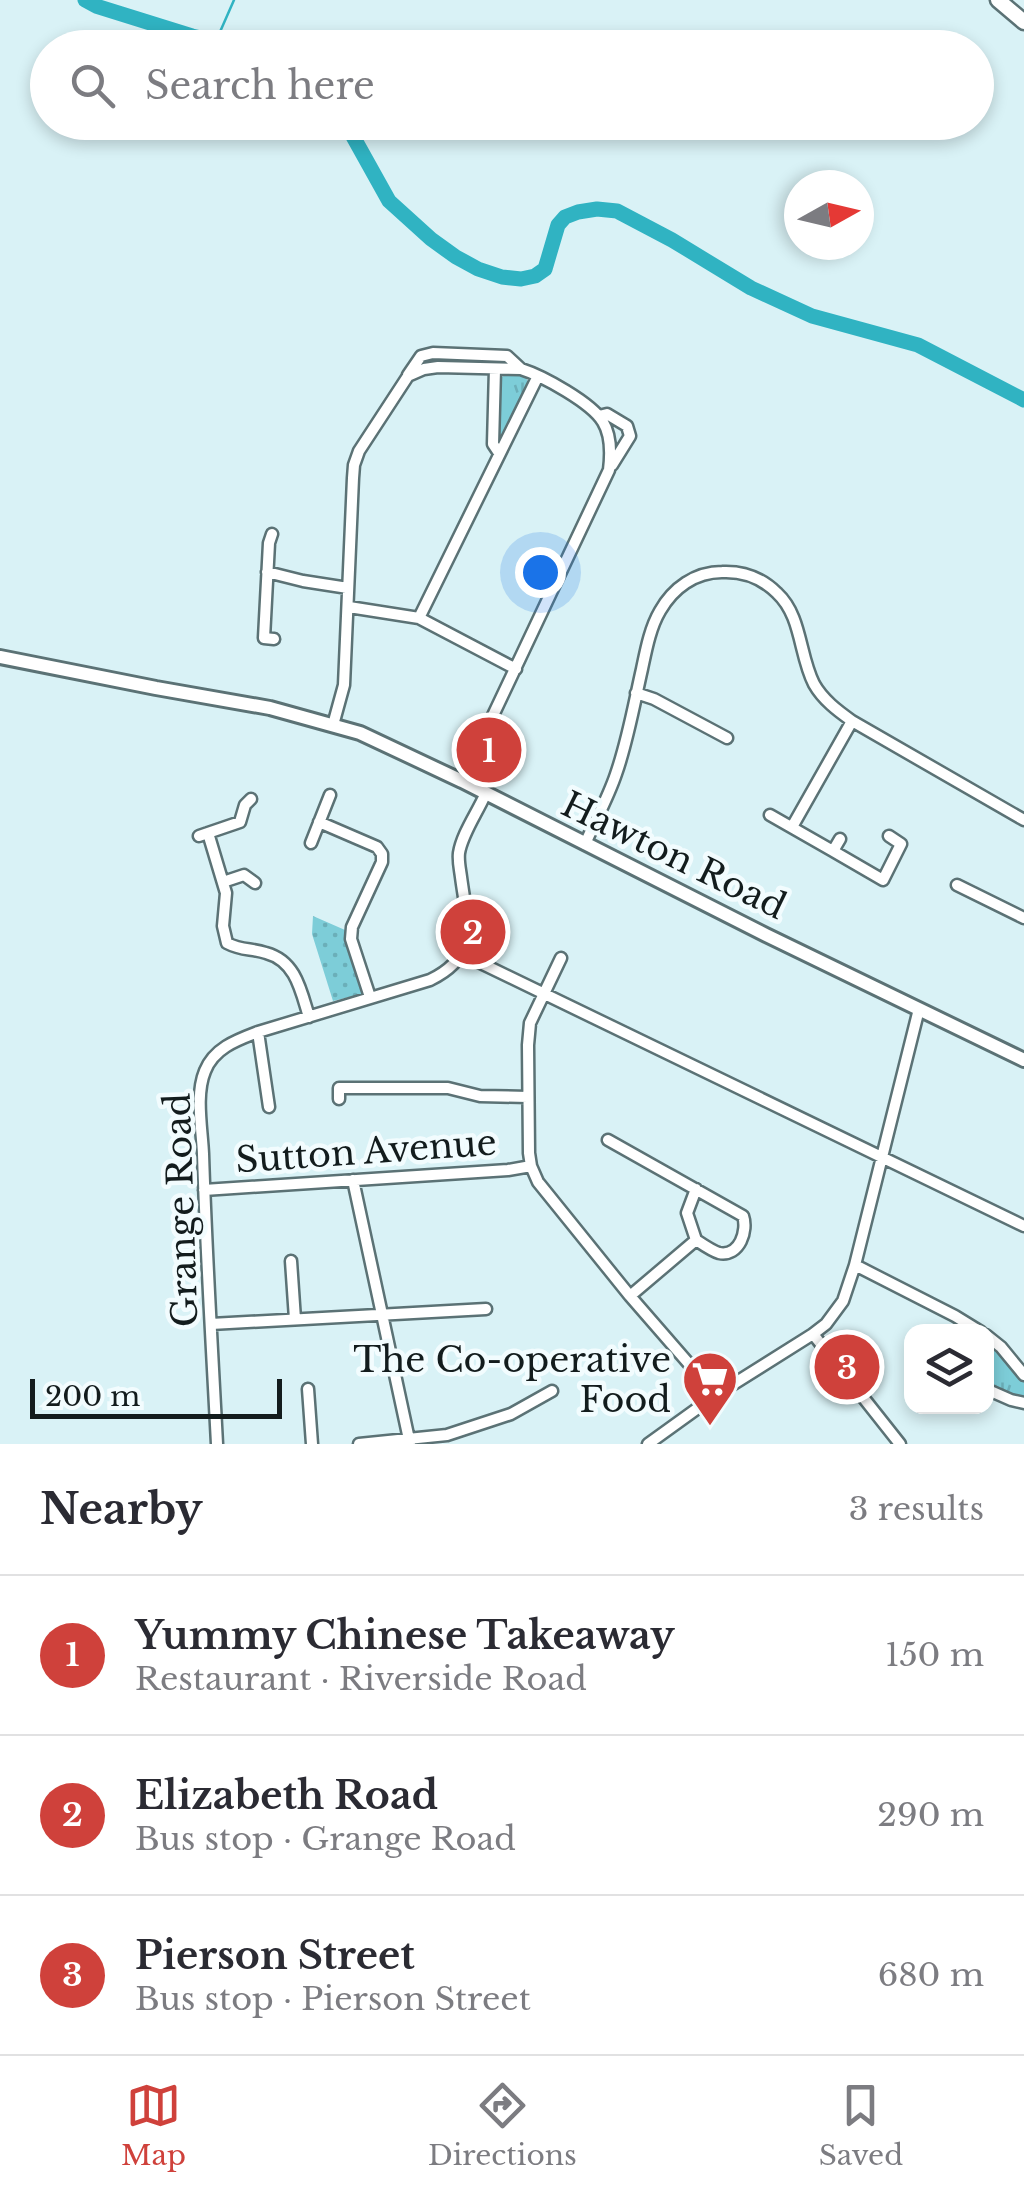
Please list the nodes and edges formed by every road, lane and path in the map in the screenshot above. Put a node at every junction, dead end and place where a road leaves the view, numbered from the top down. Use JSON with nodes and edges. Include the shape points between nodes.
{"nodes":[{"id":1,"x":998,"y":0,"type":"edge"},
{"id":2,"x":1024,"y":22,"type":"edge"},
{"id":3,"x":495,"y":369,"type":"junction"},
{"id":4,"x":521,"y":369,"type":"junction"},
{"id":5,"x":408,"y":376,"type":"junction"},
{"id":6,"x":538,"y":376,"type":"junction"},
{"id":7,"x":600,"y":416,"type":"junction"},
{"id":8,"x":498,"y":453,"type":"junction"},
{"id":9,"x":609,"y":470,"type":"junction"},
{"id":10,"x":274,"y":540,"type":"dead end"},
{"id":11,"x":267,"y":572,"type":"junction"},
{"id":12,"x":304,"y":581,"type":"junction"},
{"id":13,"x":348,"y":588,"type":"junction"},
{"id":14,"x":301,"y":594,"type":"dead end"},
{"id":15,"x":348,"y":607,"type":"junction"},
{"id":16,"x":419,"y":618,"type":"junction"},
{"id":17,"x":274,"y":640,"type":"dead end"},
{"id":18,"x":0,"y":657,"type":"edge"},
{"id":19,"x":516,"y":669,"type":"junction"},
{"id":20,"x":636,"y":693,"type":"junction"},
{"id":21,"x":852,"y":721,"type":"junction"},
{"id":22,"x":333,"y":725,"type":"junction"},
{"id":23,"x":727,"y":738,"type":"dead end"},
{"id":24,"x":462,"y":781,"type":"junction"},
{"id":25,"x":330,"y":795,"type":"dead end"},
{"id":26,"x":485,"y":795,"type":"junction"},
{"id":27,"x":244,"y":802,"type":"dead end"},
{"id":28,"x":770,"y":815,"type":"dead end"},
{"id":29,"x":1024,"y":820,"type":"edge"},
{"id":30,"x":319,"y":822,"type":"junction"},
{"id":31,"x":792,"y":827,"type":"junction"},
{"id":32,"x":889,"y":836,"type":"dead end"},
{"id":33,"x":840,"y":838,"type":"dead end"},
{"id":34,"x":310,"y":842,"type":"dead end"},
{"id":35,"x":584,"y":844,"type":"junction"},
{"id":36,"x":833,"y":851,"type":"junction"},
{"id":37,"x":222,"y":882,"type":"junction"},
{"id":38,"x":254,"y":883,"type":"dead end"},
{"id":39,"x":957,"y":885,"type":"dead end"},
{"id":40,"x":1022,"y":912,"type":"edge"},
{"id":41,"x":339,"y":922,"type":"dead end"},
{"id":42,"x":352,"y":927,"type":"junction"},
{"id":43,"x":462,"y":954,"type":"junction"},
{"id":44,"x":560,"y":958,"type":"dead end"},
{"id":45,"x":542,"y":994,"type":"junction"},
{"id":46,"x":370,"y":997,"type":"junction"},
{"id":47,"x":919,"y":1009,"type":"junction"},
{"id":48,"x":309,"y":1017,"type":"junction"},
{"id":49,"x":258,"y":1032,"type":"junction"},
{"id":50,"x":1024,"y":1060,"type":"edge"},
{"id":51,"x":339,"y":1089,"type":"dead end"},
{"id":52,"x":528,"y":1097,"type":"junction"},
{"id":53,"x":269,"y":1107,"type":"dead end"},
{"id":54,"x":608,"y":1140,"type":"dead end"},
{"id":55,"x":882,"y":1158,"type":"junction"},
{"id":56,"x":531,"y":1166,"type":"junction"},
{"id":57,"x":353,"y":1180,"type":"junction"},
{"id":58,"x":204,"y":1190,"type":"junction"},
{"id":59,"x":696,"y":1190,"type":"junction"},
{"id":60,"x":1024,"y":1226,"type":"edge"},
{"id":61,"x":696,"y":1240,"type":"junction"},
{"id":62,"x":294,"y":1265,"type":"dead end"},
{"id":63,"x":855,"y":1265,"type":"junction"},
{"id":64,"x":630,"y":1296,"type":"junction"},
{"id":65,"x":486,"y":1308,"type":"dead end"},
{"id":66,"x":380,"y":1314,"type":"junction"},
{"id":67,"x":955,"y":1316,"type":"junction"},
{"id":68,"x":296,"y":1319,"type":"junction"},
{"id":69,"x":211,"y":1324,"type":"junction"},
{"id":70,"x":954,"y":1324,"type":"edge"},
{"id":71,"x":969,"y":1324,"type":"edge"},
{"id":72,"x":813,"y":1334,"type":"junction"},
{"id":73,"x":994,"y":1341,"type":"edge"},
{"id":74,"x":1024,"y":1375,"type":"edge"},
{"id":75,"x":308,"y":1389,"type":"dead end"},
{"id":76,"x":552,"y":1391,"type":"dead end"},
{"id":77,"x":994,"y":1393,"type":"edge"},
{"id":78,"x":716,"y":1395,"type":"junction"},
{"id":79,"x":1024,"y":1402,"type":"edge"},
{"id":80,"x":409,"y":1442,"type":"edge"},
{"id":81,"x":217,"y":1444,"type":"edge"},
{"id":82,"x":312,"y":1444,"type":"edge"},
{"id":83,"x":359,"y":1444,"type":"edge"},
{"id":84,"x":648,"y":1444,"type":"edge"},
{"id":85,"x":900,"y":1444,"type":"edge"}],
"edges":[{"from":1,"to":2,"type":"main road"},
{"from":3,"to":4,"type":"street"},
{"from":3,"to":5,"type":"street","via":[[431,367]]},
{"from":3,"to":8,"type":"street"},
{"from":4,"to":5,"type":"street","via":[[507,356],[433,353],[421,356]]},
{"from":4,"to":6,"type":"street"},
{"from":5,"to":13,"type":"street","via":[[356,458]]},
{"from":6,"to":7,"type":"street"},
{"from":6,"to":8,"type":"street"},
{"from":7,"to":9,"type":"street"},
{"from":7,"to":9,"type":"street","via":[[627,426],[630,436]]},
{"from":8,"to":16,"type":"street"},
{"from":9,"to":19,"type":"street"},
{"from":10,"to":11,"type":"street"},
{"from":11,"to":12,"type":"street"},
{"from":11,"to":17,"type":"street","via":[[264,638]]},
{"from":12,"to":13,"type":"street"},
{"from":12,"to":14,"type":"street"},
{"from":13,"to":15,"type":"street"},
{"from":15,"to":16,"type":"street"},
{"from":15,"to":22,"type":"street","via":[[344,685]]},
{"from":16,"to":19,"type":"street"},
{"from":18,"to":22,"type":"street","name":"Hawton Road"},
{"from":19,"to":24,"type":"street"},
{"from":20,"to":21,"type":"street","via":[[659,612],[675,590],[695,577],[736,572],[785,600],[815,686]]},
{"from":20,"to":23,"type":"street"},
{"from":20,"to":35,"type":"street","via":[[616,774]]},
{"from":21,"to":29,"type":"street"},
{"from":21,"to":31,"type":"street"},
{"from":22,"to":24,"type":"street","name":"Hawton Road"},
{"from":24,"to":26,"type":"street","name":"Hawton Road"},
{"from":25,"to":30,"type":"street"},
{"from":26,"to":35,"type":"street","name":"Hawton Road"},
{"from":26,"to":43,"type":"street","via":[[460,850],[468,928]]},
{"from":27,"to":37,"type":"street","via":[[240,822],[204,834]]},
{"from":28,"to":31,"type":"street"},
{"from":30,"to":34,"type":"street"},
{"from":30,"to":42,"type":"street","via":[[382,854]]},
{"from":31,"to":36,"type":"street"},
{"from":32,"to":36,"type":"street","via":[[901,844],[883,880]]},
{"from":33,"to":36,"type":"street"},
{"from":35,"to":47,"type":"street","name":"Hawton Road"},
{"from":37,"to":38,"type":"street","via":[[249,872]]},
{"from":37,"to":48,"type":"street","via":[[223,946],[286,963]]},
{"from":39,"to":40,"type":"street"},
{"from":41,"to":42,"type":"street"},
{"from":42,"to":46,"type":"street"},
{"from":43,"to":45,"type":"street"},
{"from":43,"to":46,"type":"street","name":"Grange Road","via":[[430,980]]},
{"from":44,"to":45,"type":"street"},
{"from":45,"to":52,"type":"street","via":[[530,1023]]},
{"from":45,"to":55,"type":"street"},
{"from":46,"to":48,"type":"street","name":"Grange Road"},
{"from":47,"to":50,"type":"street","name":"Hawton Road"},
{"from":47,"to":55,"type":"street"},
{"from":48,"to":49,"type":"street","name":"Grange Road"},
{"from":49,"to":53,"type":"street"},
{"from":49,"to":58,"type":"street","name":"Grange Road","via":[[216,1053],[204,1072]]},
{"from":51,"to":52,"type":"street","via":[[448,1088]]},
{"from":52,"to":56,"type":"street"},
{"from":54,"to":59,"type":"street"},
{"from":55,"to":60,"type":"street"},
{"from":55,"to":63,"type":"street"},
{"from":56,"to":57,"type":"street","name":"Sutton Avenue"},
{"from":56,"to":64,"type":"street"},
{"from":57,"to":58,"type":"street","name":"Sutton Avenue"},
{"from":57,"to":66,"type":"street"},
{"from":58,"to":69,"type":"street","name":"Grange Road"},
{"from":59,"to":61,"type":"street","via":[[686,1213]]},
{"from":59,"to":61,"type":"street","via":[[743,1216],[746,1230],[727,1252]]},
{"from":61,"to":64,"type":"street"},
{"from":62,"to":68,"type":"street"},
{"from":63,"to":67,"type":"street"},
{"from":63,"to":72,"type":"street","via":[[838,1310]]},
{"from":64,"to":78,"type":"street"},
{"from":65,"to":66,"type":"street"},
{"from":66,"to":68,"type":"street"},
{"from":66,"to":80,"type":"street"},
{"from":67,"to":70,"type":"street"},
{"from":67,"to":71,"type":"street"},
{"from":68,"to":69,"type":"street"},
{"from":69,"to":81,"type":"street","name":"Grange Road"},
{"from":72,"to":78,"type":"street"},
{"from":72,"to":85,"type":"street"},
{"from":73,"to":74,"type":"street"},
{"from":75,"to":82,"type":"street"},
{"from":76,"to":80,"type":"street","via":[[474,1428]]},
{"from":77,"to":79,"type":"street"},
{"from":78,"to":84,"type":"street"},
{"from":80,"to":83,"type":"street"}]}
